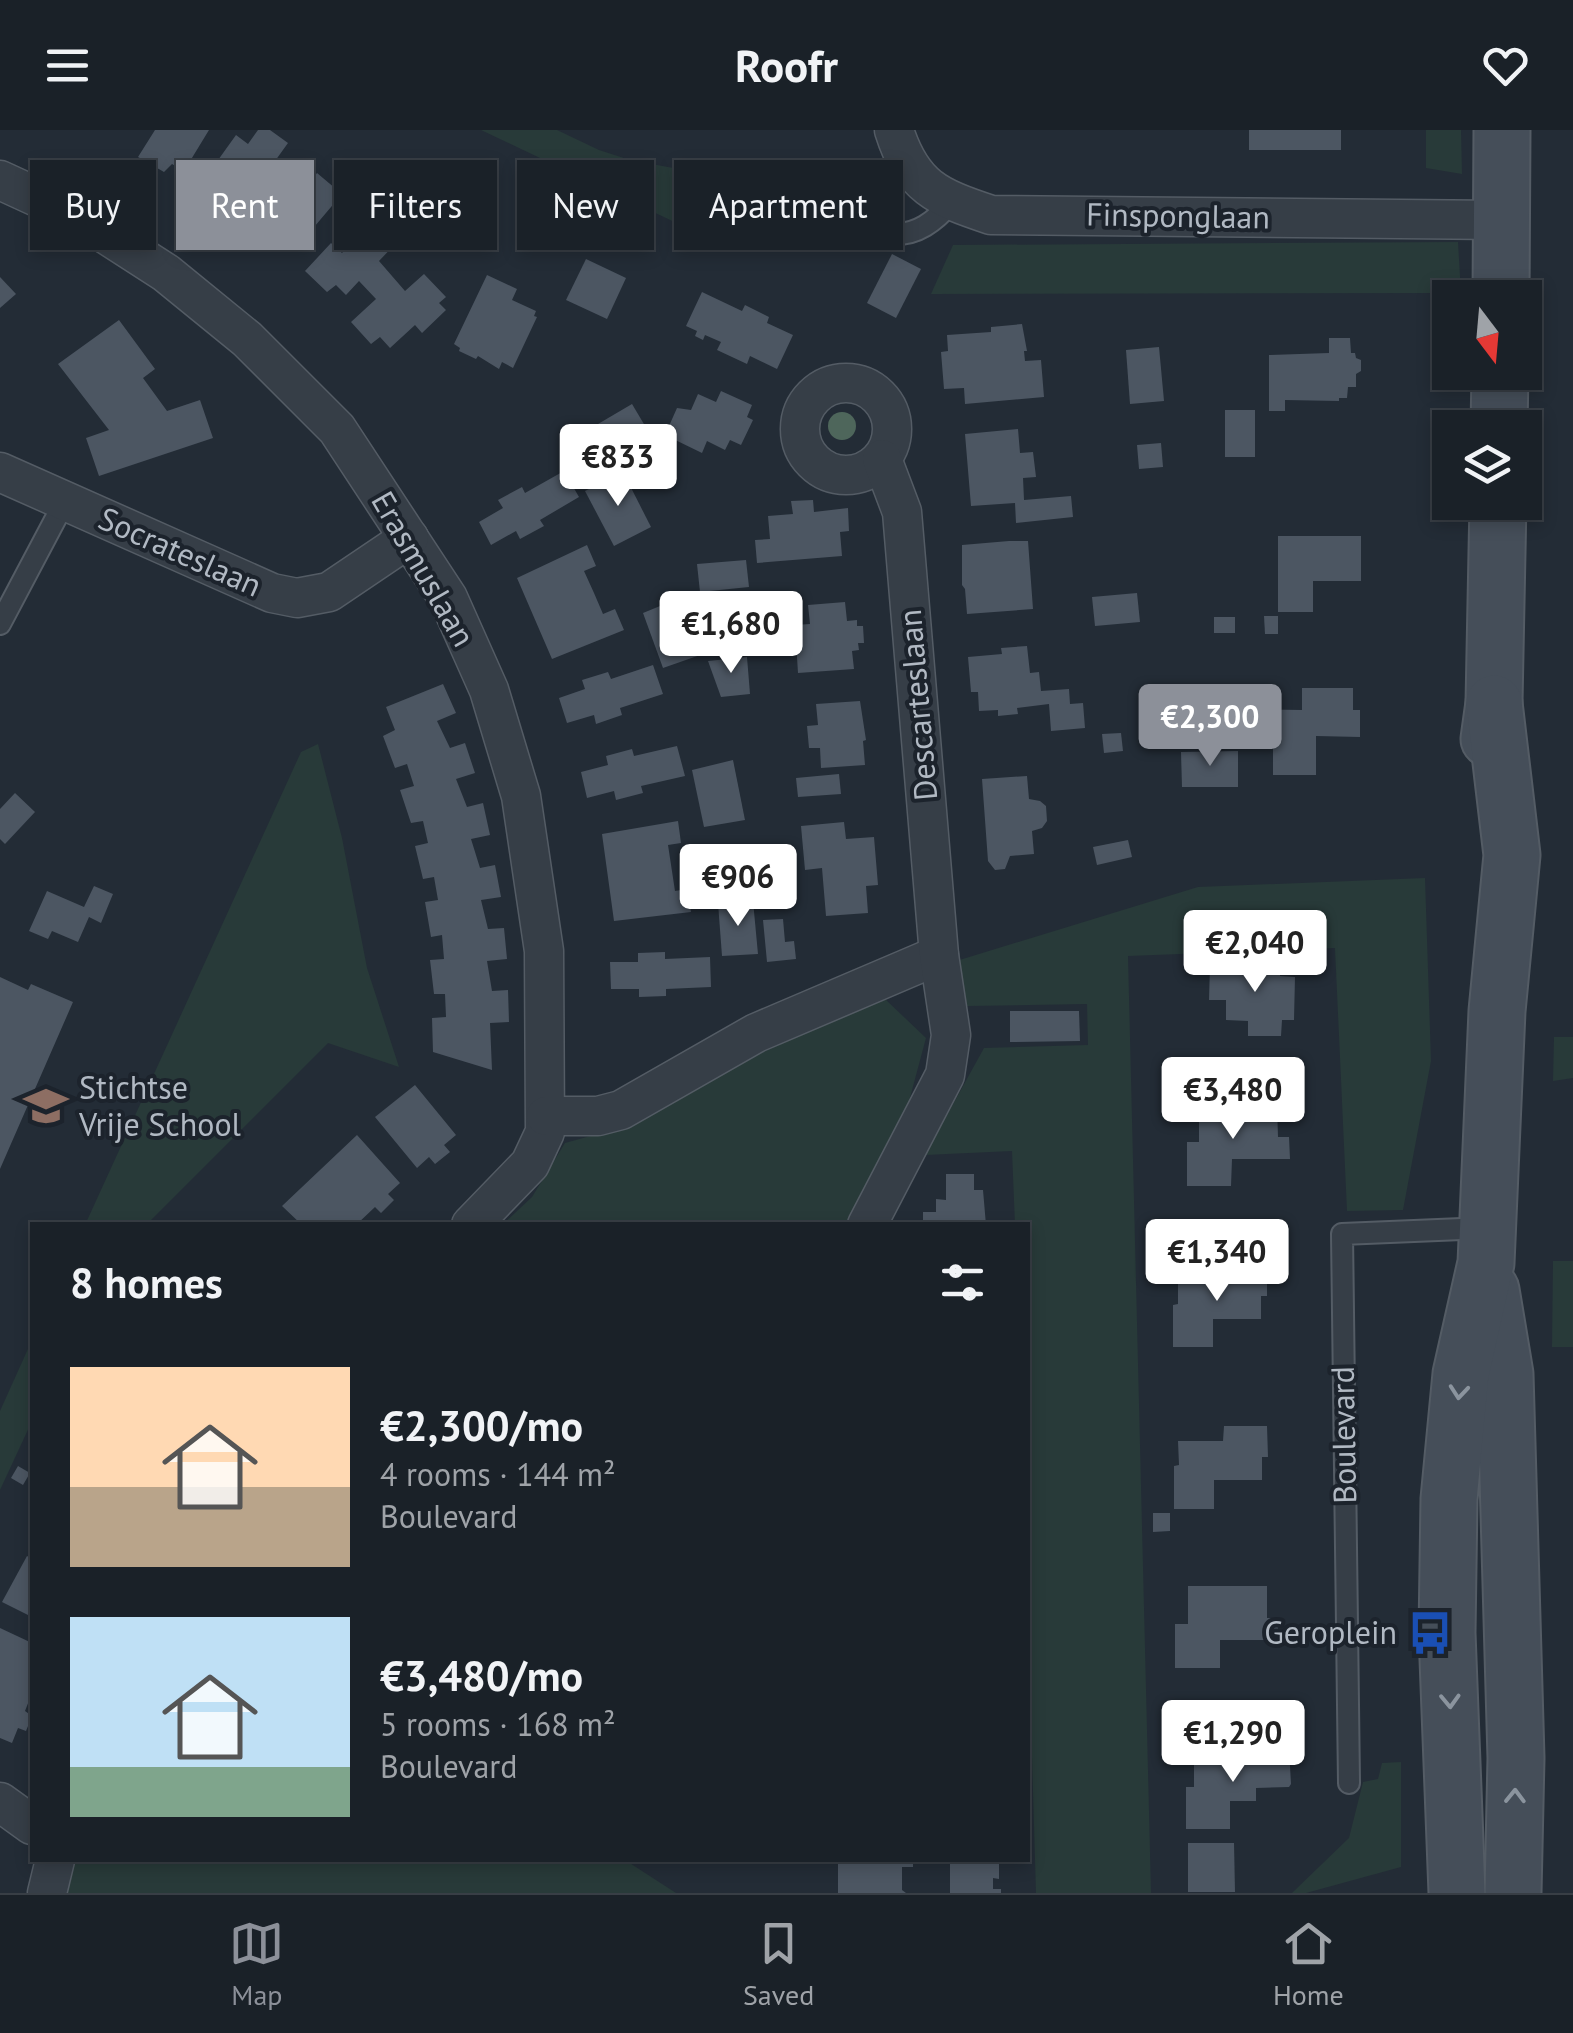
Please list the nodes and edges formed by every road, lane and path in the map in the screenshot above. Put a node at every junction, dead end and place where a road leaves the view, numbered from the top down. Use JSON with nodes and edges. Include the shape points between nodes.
{"nodes":[{"id":1,"x":894,"y":130,"type":"edge"},
{"id":2,"x":1502,"y":130,"type":"edge"},
{"id":3,"x":0,"y":180,"type":"edge"},
{"id":4,"x":952,"y":202,"type":"junction"},
{"id":5,"x":1503,"y":220,"type":"junction"},
{"id":6,"x":903,"y":235,"type":"edge"},
{"id":7,"x":1502,"y":280,"type":"edge"},
{"id":8,"x":882,"y":459,"type":"dead end"},
{"id":9,"x":0,"y":472,"type":"edge"},
{"id":10,"x":65,"y":500,"type":"junction"},
{"id":11,"x":1498,"y":520,"type":"edge"},
{"id":12,"x":410,"y":538,"type":"junction"},
{"id":13,"x":0,"y":624,"type":"edge"},
{"id":14,"x":939,"y":955,"type":"junction"},
{"id":15,"x":546,"y":1116,"type":"junction"},
{"id":16,"x":474,"y":1222,"type":"edge"},
{"id":17,"x":869,"y":1222,"type":"edge"},
{"id":18,"x":1487,"y":1245,"type":"junction"},
{"id":19,"x":1349,"y":1782,"type":"dead end"},
{"id":20,"x":0,"y":1802,"type":"edge"},
{"id":21,"x":30,"y":1824,"type":"edge"},
{"id":22,"x":55,"y":1862,"type":"edge"},
{"id":23,"x":47,"y":1893,"type":"edge"},
{"id":24,"x":1458,"y":1893,"type":"edge"},
{"id":25,"x":1512,"y":1893,"type":"edge"}],
"edges":[{"from":1,"to":4,"type":"street","name":"Finsponglaan","via":[[922,185]]},
{"from":2,"to":5,"type":"street"},
{"from":3,"to":12,"type":"street","name":"Erasmuslaan","via":[[76,215],[247,339],[337,429]]},
{"from":4,"to":5,"type":"street","name":"Finsponglaan","via":[[991,215]]},
{"from":4,"to":6,"type":"lane","via":[[939,217]]},
{"from":5,"to":7,"type":"street"},
{"from":8,"to":14,"type":"street","name":"Descarteslaan","via":[[902,512]]},
{"from":9,"to":10,"type":"street","name":"Socrateslaan"},
{"from":10,"to":12,"type":"street","name":"Socrateslaan","via":[[272,593],[297,598],[330,592]]},
{"from":10,"to":13,"type":"lane"},
{"from":11,"to":18,"type":"street","via":[[1494,702],[1474,856],[1497,1010]]},
{"from":12,"to":15,"type":"street","name":"Erasmuslaan","via":[[448,598],[489,690],[521,796],[544,951]]},
{"from":14,"to":15,"type":"street","via":[[756,1033],[621,1110]]},
{"from":14,"to":17,"type":"street","name":"Descarteslaan","via":[[951,1035],[945,1075]]},
{"from":15,"to":16,"type":"street","name":"Erasmuslaan","via":[[546,1132],[530,1164]]},
{"from":18,"to":19,"type":"lane","name":"Boulevard","via":[[1342,1234]]},
{"from":18,"to":24,"type":"street","one_way":true,"via":[[1461,1374],[1449,1499],[1447,1634]]},
{"from":25,"to":18,"type":"street","one_way":true,"via":[[1516,1758],[1505,1374]]},
{"from":20,"to":21,"type":"street"},
{"from":22,"to":23,"type":"street"}]}
